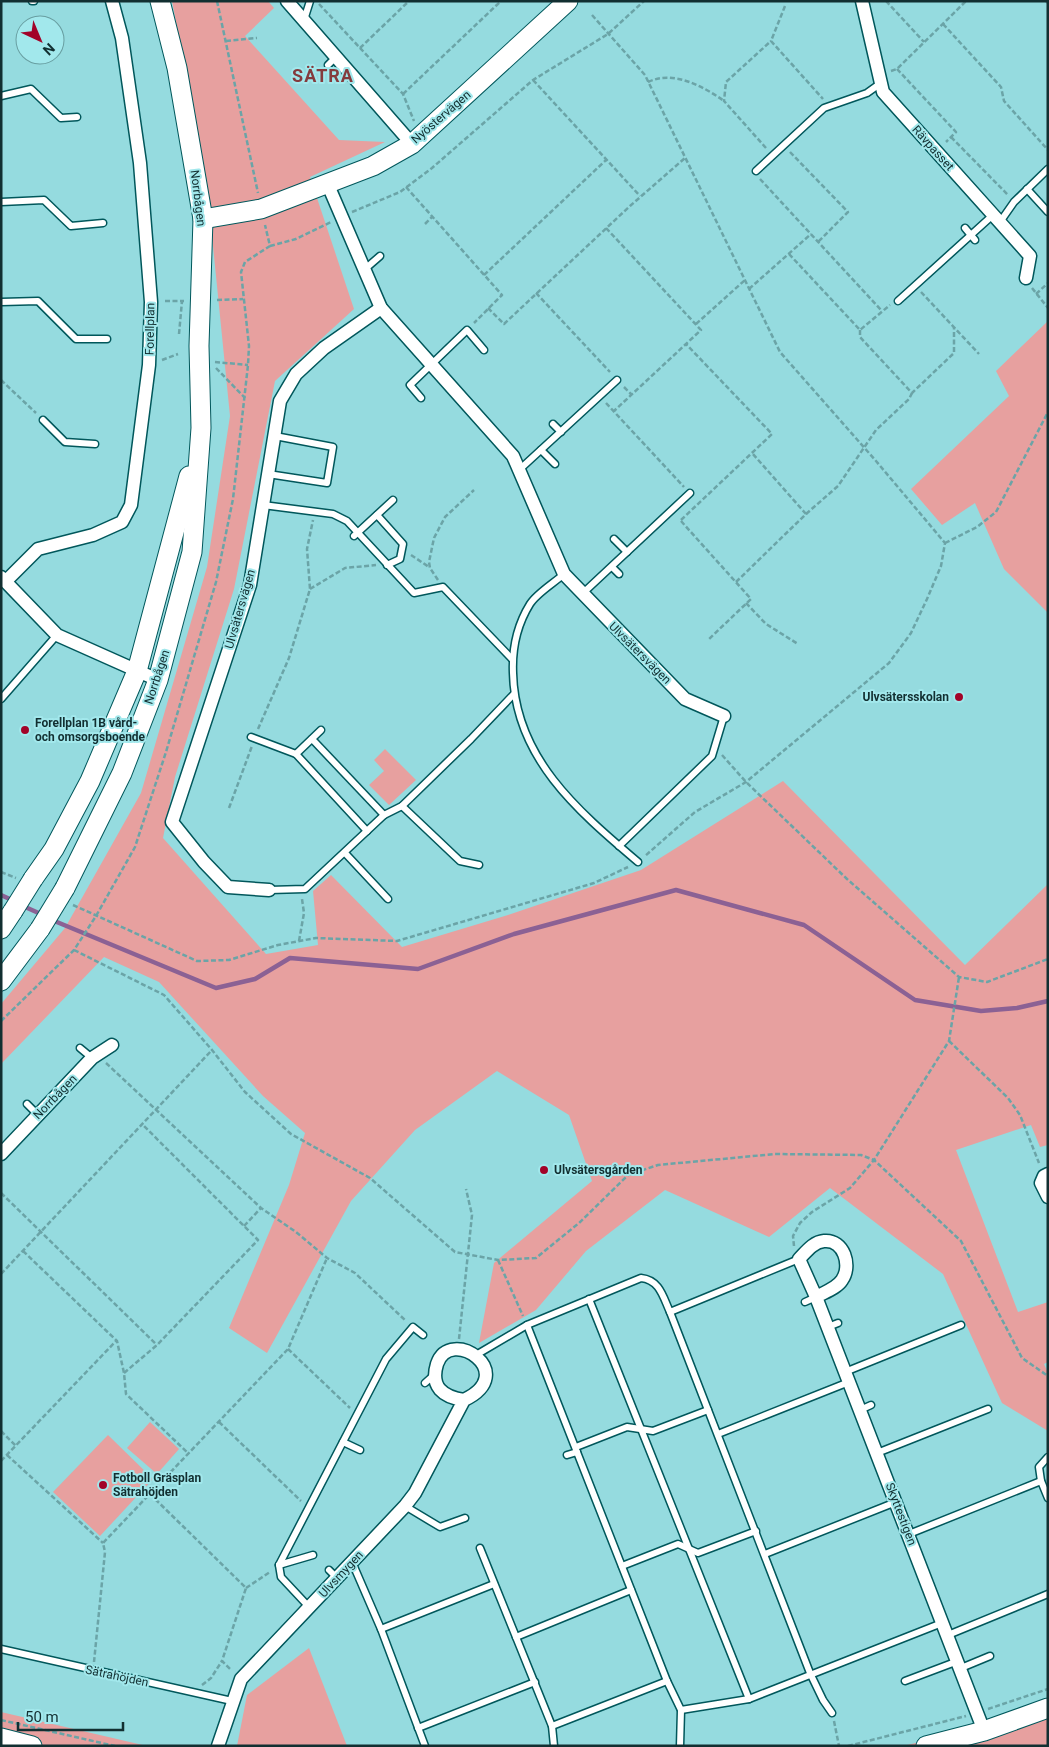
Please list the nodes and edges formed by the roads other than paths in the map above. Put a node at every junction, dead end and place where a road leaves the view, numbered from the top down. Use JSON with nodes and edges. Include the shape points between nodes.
{"nodes":[{"id":1,"x":112,"y":1,"type":"edge"},
{"id":2,"x":160,"y":1,"type":"edge"},
{"id":3,"x":287,"y":1,"type":"edge"},
{"id":4,"x":310,"y":1,"type":"edge"},
{"id":5,"x":568,"y":1,"type":"edge"},
{"id":6,"x":862,"y":1,"type":"edge"},
{"id":7,"x":304,"y":20,"type":"junction"},
{"id":8,"x":880,"y":80,"type":"junction"},
{"id":9,"x":1,"y":96,"type":"edge"},
{"id":10,"x":78,"y":117,"type":"dead end"},
{"id":11,"x":416,"y":140,"type":"junction"},
{"id":12,"x":1048,"y":169,"type":"edge"},
{"id":13,"x":756,"y":171,"type":"road end"},
{"id":14,"x":328,"y":184,"type":"junction"},
{"id":15,"x":1027,"y":189,"type":"junction"},
{"id":16,"x":1,"y":202,"type":"edge"},
{"id":17,"x":1048,"y":212,"type":"edge"},
{"id":18,"x":996,"y":218,"type":"junction"},
{"id":19,"x":203,"y":219,"type":"junction"},
{"id":20,"x":103,"y":223,"type":"dead end"},
{"id":21,"x":965,"y":228,"type":"dead end"},
{"id":22,"x":973,"y":237,"type":"junction"},
{"id":23,"x":380,"y":256,"type":"dead end"},
{"id":24,"x":365,"y":269,"type":"junction"},
{"id":25,"x":1026,"y":278,"type":"road end"},
{"id":26,"x":898,"y":300,"type":"road end"},
{"id":27,"x":1,"y":302,"type":"edge"},
{"id":28,"x":381,"y":308,"type":"junction"},
{"id":29,"x":107,"y":339,"type":"dead end"},
{"id":30,"x":484,"y":350,"type":"dead end"},
{"id":31,"x":431,"y":365,"type":"junction"},
{"id":32,"x":617,"y":380,"type":"road end"},
{"id":33,"x":422,"y":398,"type":"dead end"},
{"id":34,"x":43,"y":420,"type":"road end"},
{"id":35,"x":553,"y":424,"type":"dead end"},
{"id":36,"x":201,"y":428,"type":"junction"},
{"id":37,"x":561,"y":432,"type":"junction"},
{"id":38,"x":275,"y":436,"type":"junction"},
{"id":39,"x":95,"y":444,"type":"dead end"},
{"id":40,"x":541,"y":450,"type":"junction"},
{"id":41,"x":555,"y":464,"type":"dead end"},
{"id":42,"x":519,"y":470,"type":"junction"},
{"id":43,"x":268,"y":474,"type":"junction"},
{"id":44,"x":690,"y":493,"type":"road end"},
{"id":45,"x":393,"y":500,"type":"dead end"},
{"id":46,"x":263,"y":505,"type":"junction"},
{"id":47,"x":377,"y":515,"type":"junction"},
{"id":48,"x":355,"y":534,"type":"junction"},
{"id":49,"x":614,"y":539,"type":"dead end"},
{"id":50,"x":627,"y":552,"type":"junction"},
{"id":51,"x":387,"y":565,"type":"junction"},
{"id":52,"x":612,"y":567,"type":"junction"},
{"id":53,"x":564,"y":574,"type":"junction"},
{"id":54,"x":619,"y":574,"type":"dead end"},
{"id":55,"x":3,"y":579,"type":"edge"},
{"id":56,"x":582,"y":594,"type":"junction"},
{"id":57,"x":58,"y":635,"type":"junction"},
{"id":58,"x":512,"y":659,"type":"junction"},
{"id":59,"x":137,"y":671,"type":"junction"},
{"id":60,"x":158,"y":680,"type":"junction"},
{"id":61,"x":513,"y":694,"type":"junction"},
{"id":62,"x":1,"y":699,"type":"edge"},
{"id":63,"x":724,"y":716,"type":"joint"},
{"id":64,"x":322,"y":730,"type":"dead end"},
{"id":65,"x":253,"y":738,"type":"road end"},
{"id":66,"x":312,"y":739,"type":"junction"},
{"id":67,"x":296,"y":754,"type":"junction"},
{"id":68,"x":402,"y":806,"type":"junction"},
{"id":69,"x":384,"y":815,"type":"junction"},
{"id":70,"x":368,"y":831,"type":"junction"},
{"id":71,"x":619,"y":846,"type":"junction"},
{"id":72,"x":345,"y":853,"type":"junction"},
{"id":73,"x":638,"y":862,"type":"road end"},
{"id":74,"x":479,"y":865,"type":"dead end"},
{"id":75,"x":269,"y":890,"type":"joint"},
{"id":76,"x":388,"y":899,"type":"dead end"},
{"id":77,"x":1,"y":929,"type":"edge"},
{"id":78,"x":1,"y":981,"type":"edge"},
{"id":79,"x":112,"y":1045,"type":"dead end"},
{"id":80,"x":80,"y":1048,"type":"dead end"},
{"id":81,"x":95,"y":1056,"type":"junction"},
{"id":82,"x":27,"y":1104,"type":"dead end"},
{"id":83,"x":38,"y":1115,"type":"junction"},
{"id":84,"x":1,"y":1154,"type":"edge"},
{"id":85,"x":1046,"y":1175,"type":"edge"},
{"id":86,"x":1048,"y":1197,"type":"edge"},
{"id":87,"x":799,"y":1260,"type":"junction"},
{"id":88,"x":588,"y":1299,"type":"junction"},
{"id":89,"x":811,"y":1300,"type":"junction"},
{"id":90,"x":670,"y":1312,"type":"junction"},
{"id":91,"x":526,"y":1325,"type":"junction"},
{"id":92,"x":961,"y":1325,"type":"dead end"},
{"id":93,"x":423,"y":1335,"type":"dead end"},
{"id":94,"x":476,"y":1355,"type":"junction"},
{"id":95,"x":847,"y":1377,"type":"junction"},
{"id":96,"x":464,"y":1400,"type":"junction"},
{"id":97,"x":988,"y":1409,"type":"dead end"},
{"id":98,"x":708,"y":1410,"type":"junction"},
{"id":99,"x":642,"y":1430,"type":"junction"},
{"id":100,"x":718,"y":1434,"type":"junction"},
{"id":101,"x":343,"y":1442,"type":"junction"},
{"id":102,"x":576,"y":1449,"type":"junction"},
{"id":103,"x":360,"y":1450,"type":"dead end"},
{"id":104,"x":877,"y":1453,"type":"junction"},
{"id":105,"x":567,"y":1455,"type":"dead end"},
{"id":106,"x":1048,"y":1457,"type":"edge"},
{"id":107,"x":1041,"y":1481,"type":"junction"},
{"id":108,"x":1048,"y":1498,"type":"edge"},
{"id":109,"x":896,"y":1502,"type":"junction"},
{"id":110,"x":405,"y":1506,"type":"junction"},
{"id":111,"x":465,"y":1518,"type":"dead end"},
{"id":112,"x":756,"y":1531,"type":"junction"},
{"id":113,"x":908,"y":1534,"type":"junction"},
{"id":114,"x":480,"y":1548,"type":"dead end"},
{"id":115,"x":690,"y":1549,"type":"junction"},
{"id":116,"x":765,"y":1554,"type":"junction"},
{"id":117,"x":313,"y":1555,"type":"dead end"},
{"id":118,"x":352,"y":1562,"type":"junction"},
{"id":119,"x":279,"y":1566,"type":"junction"},
{"id":120,"x":622,"y":1566,"type":"junction"},
{"id":121,"x":494,"y":1584,"type":"junction"},
{"id":122,"x":631,"y":1590,"type":"junction"},
{"id":123,"x":1048,"y":1594,"type":"edge"},
{"id":124,"x":309,"y":1607,"type":"junction"},
{"id":125,"x":943,"y":1623,"type":"junction"},
{"id":126,"x":381,"y":1629,"type":"junction"},
{"id":127,"x":948,"y":1635,"type":"junction"},
{"id":128,"x":516,"y":1637,"type":"junction"},
{"id":129,"x":1,"y":1649,"type":"edge"},
{"id":130,"x":990,"y":1656,"type":"dead end"},
{"id":131,"x":959,"y":1664,"type":"junction"},
{"id":132,"x":810,"y":1673,"type":"junction"},
{"id":133,"x":666,"y":1681,"type":"junction"},
{"id":134,"x":535,"y":1682,"type":"junction"},
{"id":135,"x":904,"y":1682,"type":"dead end"},
{"id":136,"x":748,"y":1698,"type":"junction"},
{"id":137,"x":232,"y":1702,"type":"junction"},
{"id":138,"x":1048,"y":1708,"type":"edge"},
{"id":139,"x":681,"y":1710,"type":"junction"},
{"id":140,"x":832,"y":1713,"type":"road end"},
{"id":141,"x":552,"y":1726,"type":"junction"},
{"id":142,"x":418,"y":1728,"type":"junction"},
{"id":143,"x":984,"y":1730,"type":"junction"},
{"id":144,"x":1,"y":1738,"type":"edge"},
{"id":145,"x":32,"y":1746,"type":"edge"},
{"id":146,"x":218,"y":1746,"type":"edge"},
{"id":147,"x":425,"y":1746,"type":"edge"},
{"id":148,"x":554,"y":1746,"type":"edge"},
{"id":149,"x":680,"y":1746,"type":"edge"},
{"id":150,"x":926,"y":1746,"type":"edge"}],
"edges":[{"from":1,"to":55,"type":"street","name":"Forellplan","via":[[122,38],[140,163],[150,302],[149,365],[131,505],[122,522],[93,535],[38,549]]},
{"from":2,"to":19,"type":"street","name":"Norrbågen","via":[[177,68]]},
{"from":3,"to":7,"type":"street"},
{"from":4,"to":7,"type":"lane"},
{"from":5,"to":11,"type":"street","name":"Nyöstervägen"},
{"from":6,"to":8,"type":"street","name":"Rävpasset"},
{"from":7,"to":11,"type":"street","via":[[332,61]]},
{"from":8,"to":13,"type":"lane","via":[[867,93],[824,108]]},
{"from":8,"to":18,"type":"street","name":"Rävpasset","via":[[883,92]]},
{"from":9,"to":10,"type":"lane","via":[[31,89],[61,118]]},
{"from":11,"to":14,"type":"street","name":"Nyöstervägen","via":[[373,166]]},
{"from":12,"to":15,"type":"lane"},
{"from":14,"to":19,"type":"street","name":"Nyöstervägen","via":[[261,209]]},
{"from":14,"to":24,"type":"street","name":"Ulvsätersvägen"},
{"from":15,"to":17,"type":"lane"},
{"from":15,"to":18,"type":"lane"},
{"from":16,"to":20,"type":"lane","via":[[44,200],[71,226]]},
{"from":18,"to":22,"type":"lane"},
{"from":18,"to":25,"type":"street","name":"Rävpasset","via":[[1030,256]]},
{"from":19,"to":36,"type":"street","name":"Norrbågen","via":[[199,346]]},
{"from":21,"to":22,"type":"lane"},
{"from":22,"to":26,"type":"lane"},
{"from":23,"to":24,"type":"lane"},
{"from":24,"to":28,"type":"street","name":"Ulvsätersvägen"},
{"from":27,"to":29,"type":"lane","via":[[38,301],[76,339]]},
{"from":28,"to":31,"type":"street","name":"Ulvsätersvägen"},
{"from":28,"to":38,"type":"street","name":"Ulvsätersvägen","via":[[324,348],[296,374],[280,401]]},
{"from":30,"to":31,"type":"lane","via":[[466,330]]},
{"from":31,"to":33,"type":"lane","via":[[410,385]]},
{"from":31,"to":42,"type":"street","name":"Ulvsätersvägen","via":[[513,456]]},
{"from":32,"to":37,"type":"lane"},
{"from":34,"to":39,"type":"lane","via":[[65,442]]},
{"from":35,"to":37,"type":"lane"},
{"from":36,"to":59,"type":"street","name":"Norrbågen"},
{"from":36,"to":60,"type":"street","name":"Norrbågen","via":[[192,552]]},
{"from":37,"to":40,"type":"lane"},
{"from":38,"to":43,"type":"street","name":"Ulvsätersvägen"},
{"from":38,"to":43,"type":"lane","via":[[334,447],[327,484]]},
{"from":40,"to":41,"type":"lane"},
{"from":40,"to":42,"type":"lane"},
{"from":42,"to":53,"type":"street","name":"Ulvsätersvägen"},
{"from":43,"to":46,"type":"street","name":"Ulvsätersvägen"},
{"from":44,"to":50,"type":"lane"},
{"from":45,"to":47,"type":"lane"},
{"from":46,"to":48,"type":"lane","via":[[333,514],[347,521]]},
{"from":46,"to":75,"type":"street","name":"Ulvsätersvägen","via":[[250,585],[172,822],[228,887]]},
{"from":47,"to":48,"type":"lane"},
{"from":47,"to":51,"type":"lane","via":[[403,544],[400,559]]},
{"from":48,"to":51,"type":"lane"},
{"from":49,"to":50,"type":"lane"},
{"from":50,"to":52,"type":"lane"},
{"from":51,"to":58,"type":"lane","via":[[414,593],[443,587]]},
{"from":52,"to":54,"type":"lane"},
{"from":52,"to":56,"type":"lane"},
{"from":53,"to":56,"type":"street","name":"Ulvsätersvägen"},
{"from":53,"to":58,"type":"lane","via":[[530,603],[517,632]]},
{"from":55,"to":57,"type":"street","name":"Forellplan"},
{"from":56,"to":63,"type":"street","name":"Ulvsätersvägen","via":[[685,699]]},
{"from":57,"to":59,"type":"street","name":"Forellplan"},
{"from":57,"to":62,"type":"lane"},
{"from":58,"to":61,"type":"lane"},
{"from":59,"to":60,"type":"street","name":"Forellplan"},
{"from":59,"to":77,"type":"street","name":"Norrbågen","bridge":true,"via":[[90,781],[54,849]]},
{"from":60,"to":78,"type":"street","name":"Norrbågen","bridge":true,"via":[[122,773],[65,888],[40,929]]},
{"from":61,"to":68,"type":"lane","via":[[472,739]]},
{"from":61,"to":71,"type":"lane","via":[[520,722],[539,761],[588,818]]},
{"from":63,"to":71,"type":"lane","via":[[712,756]]},
{"from":64,"to":66,"type":"lane"},
{"from":65,"to":67,"type":"lane"},
{"from":66,"to":67,"type":"lane"},
{"from":66,"to":69,"type":"lane"},
{"from":67,"to":70,"type":"lane"},
{"from":68,"to":69,"type":"lane"},
{"from":68,"to":74,"type":"lane","via":[[460,861]]},
{"from":69,"to":70,"type":"lane"},
{"from":70,"to":72,"type":"lane"},
{"from":71,"to":73,"type":"lane"},
{"from":72,"to":75,"type":"lane","via":[[306,889]]},
{"from":72,"to":76,"type":"lane"},
{"from":79,"to":81,"type":"street","name":"Norrbågen"},
{"from":80,"to":81,"type":"lane"},
{"from":81,"to":83,"type":"street","name":"Norrbågen"},
{"from":82,"to":83,"type":"lane"},
{"from":83,"to":84,"type":"street","name":"Norrbågen"},
{"from":85,"to":86,"type":"street","via":[[1042,1183]]},
{"from":87,"to":89,"type":"street","name":"Skyttestigen"},
{"from":87,"to":89,"type":"street","via":[[809,1248],[825,1241],[842,1250],[847,1270],[842,1280]]},
{"from":87,"to":90,"type":"lane"},
{"from":88,"to":90,"type":"lane","via":[[641,1278],[650,1279],[658,1285]]},
{"from":88,"to":91,"type":"lane"},
{"from":88,"to":99,"type":"lane"},
{"from":89,"to":95,"type":"street","name":"Skyttestigen","via":[[833,1325]]},
{"from":90,"to":98,"type":"lane"},
{"from":91,"to":94,"type":"lane"},
{"from":91,"to":102,"type":"lane"},
{"from":92,"to":95,"type":"lane"},
{"from":93,"to":101,"type":"lane","via":[[413,1327],[386,1359]]},
{"from":94,"to":96,"type":"street","name":"Ulvsmygen","via":[[484,1367],[484,1381],[477,1394]]},
{"from":94,"to":96,"type":"street","via":[[463,1349],[448,1351],[435,1358],[430,1379],[449,1398]]},
{"from":95,"to":100,"type":"lane"},
{"from":95,"to":104,"type":"street","name":"Skyttestigen","via":[[865,1407]]},
{"from":96,"to":110,"type":"street","name":"Ulvsmygen","via":[[411,1490]]},
{"from":97,"to":104,"type":"lane"},
{"from":98,"to":99,"type":"lane","via":[[653,1431]]},
{"from":98,"to":100,"type":"lane"},
{"from":99,"to":102,"type":"lane","via":[[627,1427]]},
{"from":99,"to":115,"type":"lane"},
{"from":100,"to":112,"type":"lane"},
{"from":101,"to":103,"type":"lane"},
{"from":101,"to":119,"type":"lane"},
{"from":102,"to":105,"type":"lane"},
{"from":102,"to":120,"type":"lane"},
{"from":104,"to":109,"type":"street","name":"Skyttestigen"},
{"from":106,"to":107,"type":"lane","via":[[1039,1467]]},
{"from":107,"to":108,"type":"lane"},
{"from":107,"to":113,"type":"lane"},
{"from":109,"to":113,"type":"street","name":"Skyttestigen"},
{"from":109,"to":116,"type":"lane"},
{"from":110,"to":111,"type":"lane","via":[[440,1527]]},
{"from":110,"to":118,"type":"street","name":"Ulvsmygen"},
{"from":112,"to":115,"type":"lane","via":[[698,1553]]},
{"from":112,"to":116,"type":"lane"},
{"from":113,"to":125,"type":"street","name":"Skyttestigen"},
{"from":114,"to":121,"type":"lane"},
{"from":115,"to":120,"type":"lane","via":[[678,1544]]},
{"from":115,"to":136,"type":"lane"},
{"from":116,"to":132,"type":"lane"},
{"from":117,"to":119,"type":"lane"},
{"from":118,"to":124,"type":"street","name":"Ulvsmygen","via":[[333,1574]]},
{"from":118,"to":126,"type":"lane"},
{"from":119,"to":124,"type":"lane","via":[[280,1577]]},
{"from":120,"to":122,"type":"lane"},
{"from":121,"to":126,"type":"lane"},
{"from":121,"to":128,"type":"lane"},
{"from":122,"to":128,"type":"lane"},
{"from":122,"to":133,"type":"lane"},
{"from":123,"to":127,"type":"lane"},
{"from":124,"to":137,"type":"street","name":"Ulvsmygen","via":[[242,1679]]},
{"from":125,"to":127,"type":"street","name":"Skyttestigen"},
{"from":125,"to":132,"type":"lane"},
{"from":126,"to":142,"type":"lane"},
{"from":127,"to":131,"type":"street","name":"Skyttestigen"},
{"from":128,"to":134,"type":"lane"},
{"from":129,"to":137,"type":"lane","name":"Sätrahöjden"},
{"from":130,"to":131,"type":"lane"},
{"from":131,"to":135,"type":"lane"},
{"from":131,"to":143,"type":"street","name":"Skyttestigen"},
{"from":132,"to":136,"type":"lane"},
{"from":132,"to":140,"type":"lane"},
{"from":133,"to":139,"type":"lane"},
{"from":133,"to":141,"type":"lane"},
{"from":134,"to":141,"type":"lane"},
{"from":134,"to":142,"type":"lane"},
{"from":136,"to":139,"type":"lane"},
{"from":137,"to":146,"type":"street","name":"Ulvsmygen"},
{"from":138,"to":143,"type":"street"},
{"from":139,"to":149,"type":"lane"},
{"from":141,"to":148,"type":"lane"},
{"from":142,"to":147,"type":"lane"},
{"from":143,"to":150,"type":"street"},
{"from":144,"to":145,"type":"street"}]}
